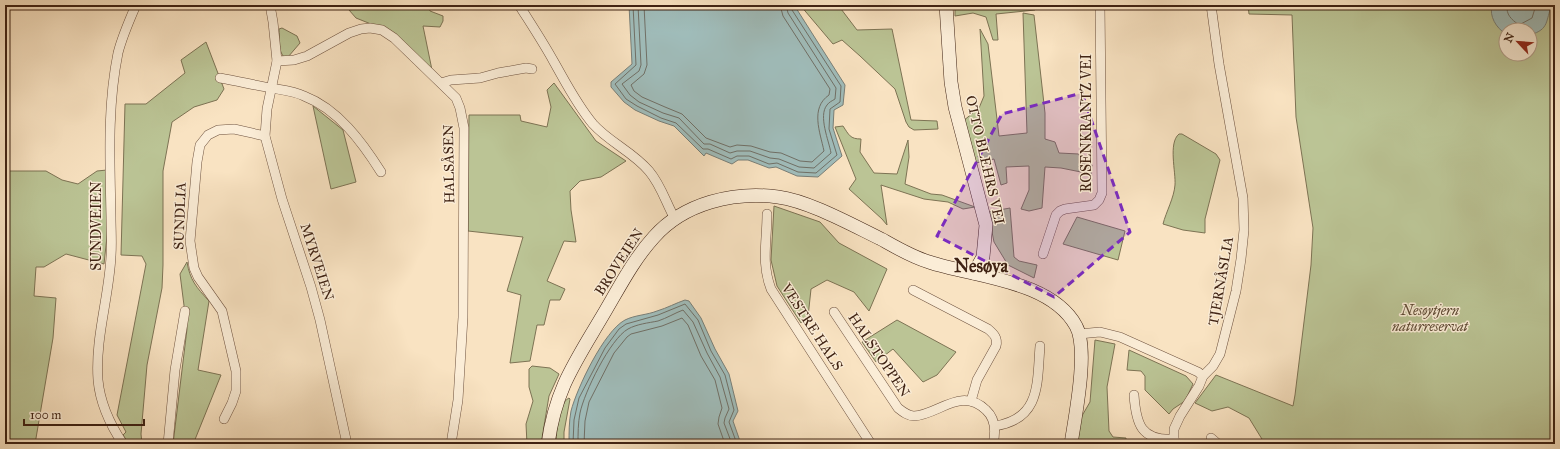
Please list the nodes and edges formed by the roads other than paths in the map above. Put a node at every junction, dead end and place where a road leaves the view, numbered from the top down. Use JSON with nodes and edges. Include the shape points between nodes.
{"nodes":[{"id":1,"x":136,"y":5,"type":"edge"},
{"id":2,"x":270,"y":5,"type":"edge"},
{"id":3,"x":518,"y":5,"type":"edge"},
{"id":4,"x":945,"y":5,"type":"edge"},
{"id":5,"x":1100,"y":5,"type":"edge"},
{"id":6,"x":1211,"y":5,"type":"edge"},
{"id":7,"x":277,"y":61,"type":"junction"},
{"id":8,"x":532,"y":69,"type":"dead end"},
{"id":9,"x":220,"y":78,"type":"dead end"},
{"id":10,"x":441,"y":83,"type":"junction"},
{"id":11,"x":271,"y":88,"type":"junction"},
{"id":12,"x":265,"y":136,"type":"junction"},
{"id":13,"x":381,"y":172,"type":"dead end"},
{"id":14,"x":767,"y":214,"type":"dead end"},
{"id":15,"x":675,"y":218,"type":"junction"},
{"id":16,"x":1044,"y":254,"type":"dead end"},
{"id":17,"x":983,"y":257,"type":"junction"},
{"id":18,"x":974,"y":273,"type":"junction"},
{"id":19,"x":986,"y":276,"type":"junction"},
{"id":20,"x":913,"y":290,"type":"dead end"},
{"id":21,"x":185,"y":311,"type":"dead end"},
{"id":22,"x":834,"y":312,"type":"dead end"},
{"id":23,"x":1079,"y":334,"type":"junction"},
{"id":24,"x":1040,"y":346,"type":"dead end"},
{"id":25,"x":1203,"y":376,"type":"junction"},
{"id":26,"x":1134,"y":395,"type":"dead end"},
{"id":27,"x":971,"y":401,"type":"junction"},
{"id":28,"x":224,"y":419,"type":"dead end"},
{"id":29,"x":995,"y":426,"type":"junction"},
{"id":30,"x":1175,"y":442,"type":"edge"},
{"id":31,"x":123,"y":444,"type":"edge"},
{"id":32,"x":168,"y":444,"type":"edge"},
{"id":33,"x":347,"y":444,"type":"edge"},
{"id":34,"x":451,"y":444,"type":"edge"},
{"id":35,"x":548,"y":444,"type":"edge"},
{"id":36,"x":871,"y":444,"type":"edge"},
{"id":37,"x":993,"y":444,"type":"edge"},
{"id":38,"x":1071,"y":444,"type":"edge"}],
"edges":[{"from":1,"to":31,"type":"street","name":"SUNDVEIEN","via":[[118,52],[110,109],[111,255],[98,361],[101,396],[112,428]]},
{"from":2,"to":7,"type":"street","name":"MYRVEIEN"},
{"from":3,"to":15,"type":"street","via":[[537,32],[581,108],[608,138],[649,171]]},
{"from":4,"to":17,"type":"street","name":"OTTO BLEHRS VEI","via":[[955,106],[986,225]]},
{"from":5,"to":16,"type":"street","name":"ROSENKRANTZ VEI","via":[[1102,194],[1094,206],[1060,211],[1056,215]]},
{"from":6,"to":25,"type":"street","name":"TJERNÅSLIA","via":[[1242,198],[1244,230],[1238,282],[1220,354]]},
{"from":7,"to":10,"type":"street","name":"HALSÅSEN","via":[[307,56],[349,33],[370,28],[382,30],[394,38]]},
{"from":7,"to":11,"type":"street","name":"MYRVEIEN"},
{"from":8,"to":10,"type":"street","via":[[498,72],[480,78]]},
{"from":9,"to":11,"type":"street"},
{"from":10,"to":34,"type":"street","name":"HALSÅSEN","via":[[456,98],[464,128],[463,316],[458,400]]},
{"from":11,"to":12,"type":"street","name":"MYRVEIEN"},
{"from":11,"to":13,"type":"street","via":[[303,95],[326,108],[344,123]]},
{"from":12,"to":28,"type":"street","name":"SUNDLIA","via":[[234,129],[218,130],[200,145],[197,162],[190,241],[194,268],[222,311],[236,371],[236,392]]},
{"from":12,"to":33,"type":"street","name":"MYRVEIEN","via":[[320,320]]},
{"from":14,"to":36,"type":"street","name":"VESTRE HALS","via":[[764,258],[771,289]]},
{"from":15,"to":18,"type":"street","name":"BROVEIEN","via":[[699,206],[725,198],[757,195],[779,197],[818,209],[917,258]]},
{"from":15,"to":35,"type":"street","name":"BROVEIEN","via":[[652,238],[635,262],[569,372],[554,411]]},
{"from":17,"to":18,"type":"street","name":"OTTO BLEHRS VEI"},
{"from":17,"to":19,"type":"street","via":[[987,266]]},
{"from":18,"to":19,"type":"street","name":"BROVEIEN"},
{"from":19,"to":23,"type":"street","name":"BROVEIEN","via":[[1035,291],[1056,302],[1073,320]]},
{"from":20,"to":27,"type":"street","via":[[988,329],[995,336],[996,346],[977,380]]},
{"from":21,"to":32,"type":"street","via":[[175,370]]},
{"from":22,"to":27,"type":"street","name":"HALSTOPPEN","via":[[885,391],[905,414],[920,415],[958,401]]},
{"from":23,"to":25,"type":"street","via":[[1100,332],[1120,337]]},
{"from":23,"to":38,"type":"street","via":[[1080,373]]},
{"from":24,"to":29,"type":"street","via":[[1036,388],[1028,410],[1014,420]]},
{"from":25,"to":30,"type":"street","name":"TJERNÅSLIA","via":[[1174,429]]},
{"from":26,"to":30,"type":"street","via":[[1138,424],[1152,438]]},
{"from":27,"to":29,"type":"street","via":[[988,412]]},
{"from":29,"to":37,"type":"street"}]}
